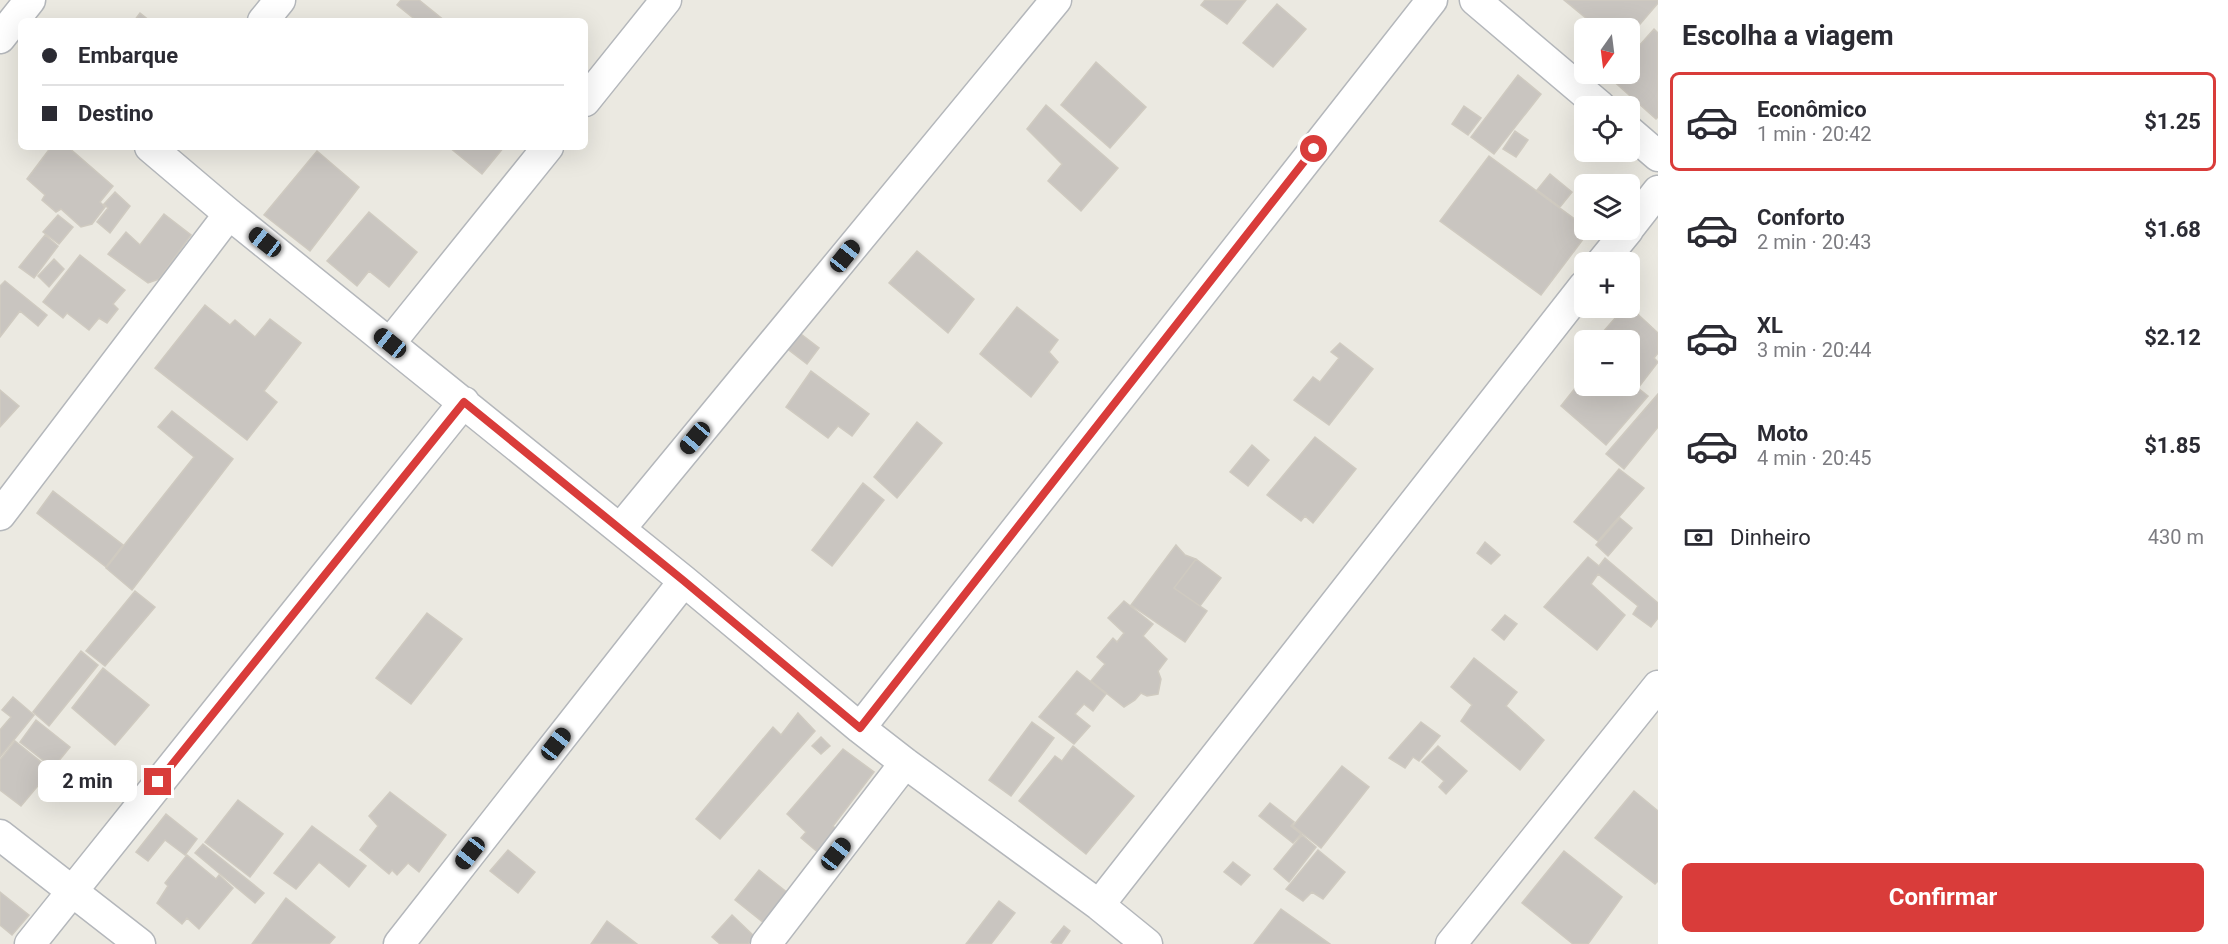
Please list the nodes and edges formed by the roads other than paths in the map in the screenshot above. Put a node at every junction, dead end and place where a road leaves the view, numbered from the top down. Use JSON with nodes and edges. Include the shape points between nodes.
{"nodes":[{"id":1,"x":30,"y":0,"type":"edge"},
{"id":2,"x":280,"y":0,"type":"edge"},
{"id":3,"x":666,"y":0,"type":"edge"},
{"id":4,"x":1056,"y":0,"type":"edge"},
{"id":5,"x":1432,"y":0,"type":"edge"},
{"id":6,"x":1475,"y":0,"type":"edge"},
{"id":7,"x":265,"y":18,"type":"edge"},
{"id":8,"x":7,"y":34,"type":"edge"},
{"id":9,"x":1588,"y":96,"type":"edge"},
{"id":10,"x":588,"y":97,"type":"edge"},
{"id":11,"x":1640,"y":140,"type":"edge"},
{"id":12,"x":156,"y":150,"type":"edge"},
{"id":13,"x":546,"y":150,"type":"edge"},
{"id":14,"x":1658,"y":156,"type":"edge"},
{"id":15,"x":1658,"y":191,"type":"edge"},
{"id":16,"x":229,"y":214,"type":"junction"},
{"id":17,"x":1640,"y":215,"type":"edge"},
{"id":18,"x":1620,"y":240,"type":"edge"},
{"id":19,"x":1610,"y":252,"type":"edge"},
{"id":20,"x":1574,"y":299,"type":"edge"},
{"id":21,"x":390,"y":343,"type":"junction"},
{"id":22,"x":464,"y":402,"type":"junction"},
{"id":23,"x":0,"y":515,"type":"edge"},
{"id":24,"x":620,"y":529,"type":"junction"},
{"id":25,"x":684,"y":581,"type":"junction"},
{"id":26,"x":1658,"y":686,"type":"edge"},
{"id":27,"x":860,"y":728,"type":"junction"},
{"id":28,"x":905,"y":763,"type":"junction"},
{"id":29,"x":0,"y":835,"type":"edge"},
{"id":30,"x":71,"y":891,"type":"junction"},
{"id":31,"x":1099,"y":905,"type":"junction"},
{"id":32,"x":1144,"y":943,"type":"edge"},
{"id":33,"x":30,"y":944,"type":"edge"},
{"id":34,"x":140,"y":944,"type":"edge"},
{"id":35,"x":399,"y":944,"type":"edge"},
{"id":36,"x":766,"y":944,"type":"edge"},
{"id":37,"x":1451,"y":944,"type":"edge"}],
"edges":[{"from":1,"to":8,"type":"street"},
{"from":2,"to":7,"type":"street"},
{"from":3,"to":10,"type":"street"},
{"from":4,"to":24,"type":"street"},
{"from":5,"to":27,"type":"street"},
{"from":6,"to":9,"type":"street"},
{"from":11,"to":14,"type":"street"},
{"from":12,"to":16,"type":"street"},
{"from":13,"to":21,"type":"street"},
{"from":15,"to":17,"type":"street"},
{"from":16,"to":21,"type":"street"},
{"from":16,"to":23,"type":"street"},
{"from":18,"to":19,"type":"street"},
{"from":20,"to":31,"type":"street"},
{"from":21,"to":22,"type":"street"},
{"from":22,"to":24,"type":"street"},
{"from":22,"to":30,"type":"street"},
{"from":24,"to":25,"type":"street"},
{"from":25,"to":27,"type":"street"},
{"from":25,"to":35,"type":"street"},
{"from":26,"to":37,"type":"street"},
{"from":27,"to":28,"type":"street"},
{"from":28,"to":31,"type":"street"},
{"from":28,"to":36,"type":"street"},
{"from":29,"to":30,"type":"street"},
{"from":30,"to":33,"type":"street"},
{"from":30,"to":34,"type":"street"},
{"from":31,"to":32,"type":"street"}]}
